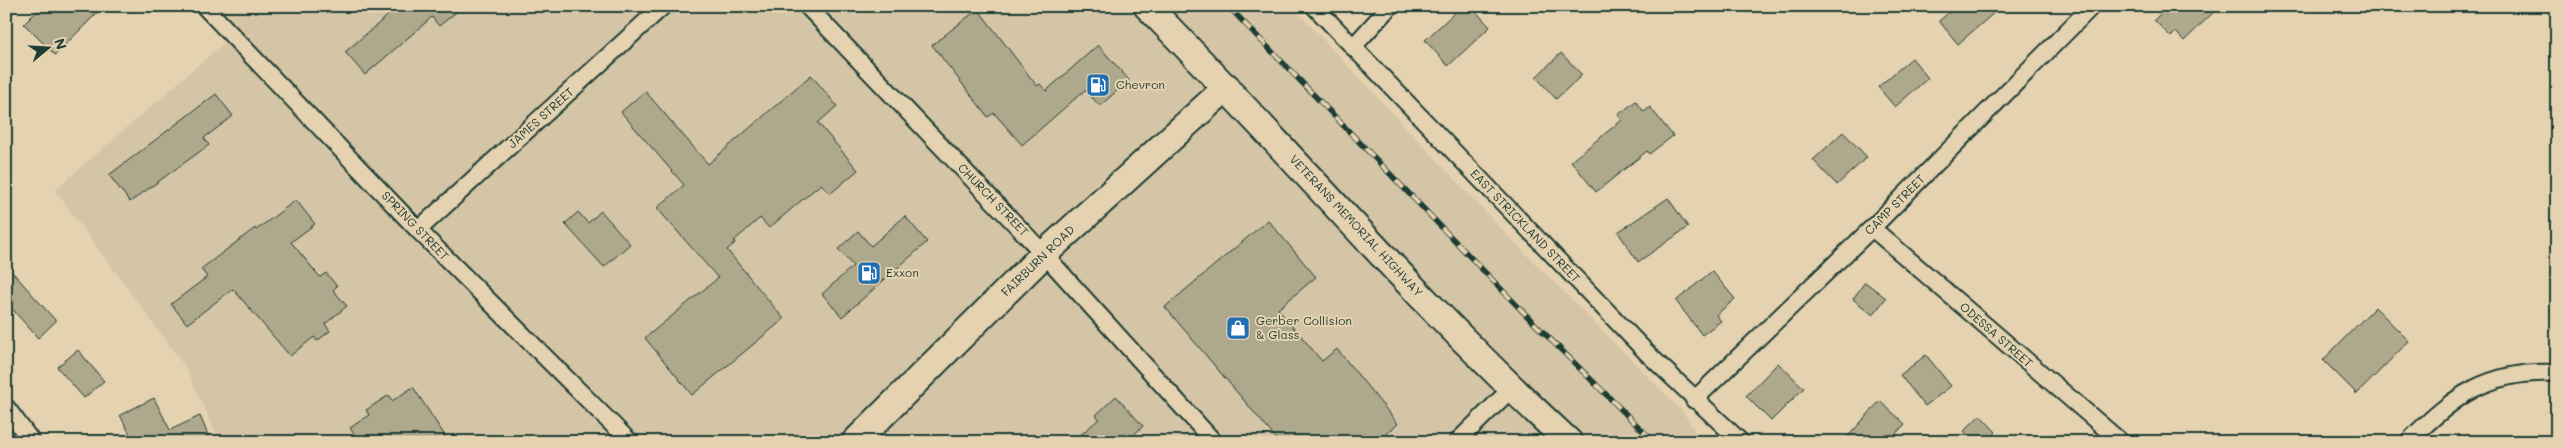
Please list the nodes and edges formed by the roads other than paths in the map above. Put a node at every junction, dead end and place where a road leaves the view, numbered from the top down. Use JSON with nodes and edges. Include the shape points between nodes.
{"nodes":[{"id":1,"x":204,"y":6,"type":"edge"},
{"id":2,"x":663,"y":6,"type":"edge"},
{"id":3,"x":807,"y":6,"type":"edge"},
{"id":4,"x":1147,"y":6,"type":"edge"},
{"id":5,"x":1314,"y":6,"type":"edge"},
{"id":6,"x":1390,"y":6,"type":"edge"},
{"id":7,"x":2092,"y":6,"type":"edge"},
{"id":8,"x":1353,"y":47,"type":"junction"},
{"id":9,"x":1227,"y":87,"type":"junction"},
{"id":10,"x":1872,"y":228,"type":"junction"},
{"id":11,"x":418,"y":230,"type":"junction"},
{"id":12,"x":1044,"y":254,"type":"junction"},
{"id":13,"x":2557,"y":373,"type":"edge"},
{"id":14,"x":1511,"y":389,"type":"junction"},
{"id":15,"x":1694,"y":400,"type":"junction"},
{"id":16,"x":6,"y":407,"type":"edge"},
{"id":17,"x":32,"y":442,"type":"edge"},
{"id":18,"x":630,"y":442,"type":"edge"},
{"id":19,"x":855,"y":442,"type":"edge"},
{"id":20,"x":1214,"y":442,"type":"edge"},
{"id":21,"x":1458,"y":442,"type":"edge"},
{"id":22,"x":1569,"y":442,"type":"edge"},
{"id":23,"x":1741,"y":442,"type":"edge"},
{"id":24,"x":2121,"y":442,"type":"edge"},
{"id":25,"x":2408,"y":442,"type":"edge"}],
"edges":[{"from":1,"to":11,"type":"street","name":"SPRING STREET"},
{"from":2,"to":11,"type":"street","name":"JAMES STREET"},
{"from":3,"to":12,"type":"street","name":"CHURCH STREET"},
{"from":4,"to":9,"type":"main road","name":"VETERANS MEMORIAL HIGHWAY"},
{"from":5,"to":8,"type":"street","name":"EAST STRICKLAND STREET"},
{"from":6,"to":8,"type":"street"},
{"from":7,"to":10,"type":"street","name":"CAMP STREET"},
{"from":8,"to":15,"type":"street","name":"EAST STRICKLAND STREET"},
{"from":9,"to":12,"type":"main road","name":"FAIRBURN ROAD"},
{"from":9,"to":14,"type":"main road","name":"VETERANS MEMORIAL HIGHWAY"},
{"from":10,"to":15,"type":"street","name":"CAMP STREET"},
{"from":10,"to":24,"type":"street","name":"ODESSA STREET"},
{"from":11,"to":18,"type":"street","name":"SPRING STREET"},
{"from":12,"to":19,"type":"main road","name":"FAIRBURN ROAD"},
{"from":12,"to":20,"type":"street","name":"CHURCH STREET"},
{"from":13,"to":25,"type":"street","via":[[2516,374],[2484,382],[2449,403]]},
{"from":14,"to":21,"type":"street"},
{"from":14,"to":22,"type":"main road","name":"VETERANS MEMORIAL HIGHWAY"},
{"from":15,"to":23,"type":"street","name":"EAST STRICKLAND STREET"},
{"from":16,"to":17,"type":"street"}]}
